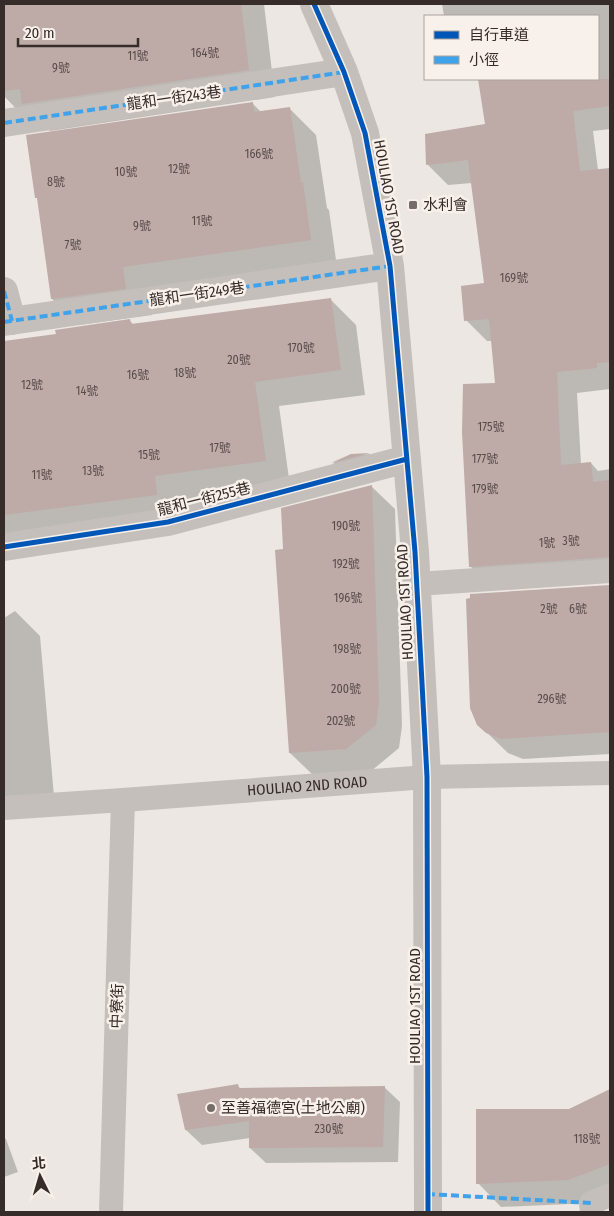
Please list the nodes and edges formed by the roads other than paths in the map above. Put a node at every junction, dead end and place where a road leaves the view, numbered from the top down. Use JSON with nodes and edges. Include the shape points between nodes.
{"nodes":[{"id":1,"x":314,"y":4,"type":"edge"},
{"id":2,"x":344,"y":72,"type":"junction"},
{"id":3,"x":4,"y":123,"type":"edge"},
{"id":4,"x":390,"y":266,"type":"junction"},
{"id":5,"x":4,"y":291,"type":"edge"},
{"id":6,"x":8,"y":321,"type":"edge"},
{"id":7,"x":407,"y":459,"type":"junction"},
{"id":8,"x":4,"y":548,"type":"edge"},
{"id":9,"x":610,"y":571,"type":"edge"},
{"id":10,"x":417,"y":584,"type":"junction"},
{"id":11,"x":610,"y":773,"type":"edge"},
{"id":12,"x":427,"y":777,"type":"junction"},
{"id":13,"x":123,"y":800,"type":"junction"},
{"id":14,"x":4,"y":808,"type":"edge"},
{"id":15,"x":610,"y":1195,"type":"edge"},
{"id":16,"x":111,"y":1212,"type":"edge"},
{"id":17,"x":428,"y":1212,"type":"edge"},
{"id":18,"x":592,"y":1212,"type":"edge"}],
"edges":[{"from":1,"to":2,"type":"street","name":"HOULIAO 1ST ROAD"},
{"from":2,"to":3,"type":"street","name":"龍和一街243巷"},
{"from":2,"to":4,"type":"street","name":"HOULIAO 1ST ROAD","via":[[365,133]]},
{"from":4,"to":6,"type":"street","name":"龍和一街249巷"},
{"from":4,"to":7,"type":"street","name":"HOULIAO 1ST ROAD"},
{"from":5,"to":6,"type":"street"},
{"from":7,"to":8,"type":"street","name":"龍和一街255巷","via":[[168,522]]},
{"from":7,"to":10,"type":"street","name":"HOULIAO 1ST ROAD"},
{"from":9,"to":10,"type":"lane"},
{"from":10,"to":12,"type":"street","name":"HOULIAO 1ST ROAD"},
{"from":11,"to":12,"type":"lane","name":"HOULIAO 2ND ROAD"},
{"from":12,"to":13,"type":"lane","name":"HOULIAO 2ND ROAD"},
{"from":12,"to":17,"type":"street","name":"HOULIAO 1ST ROAD"},
{"from":13,"to":14,"type":"lane","name":"HOULIAO 2ND ROAD"},
{"from":13,"to":16,"type":"lane","name":"中寮街"},
{"from":15,"to":18,"type":"lane","via":[[591,1203]]}]}
